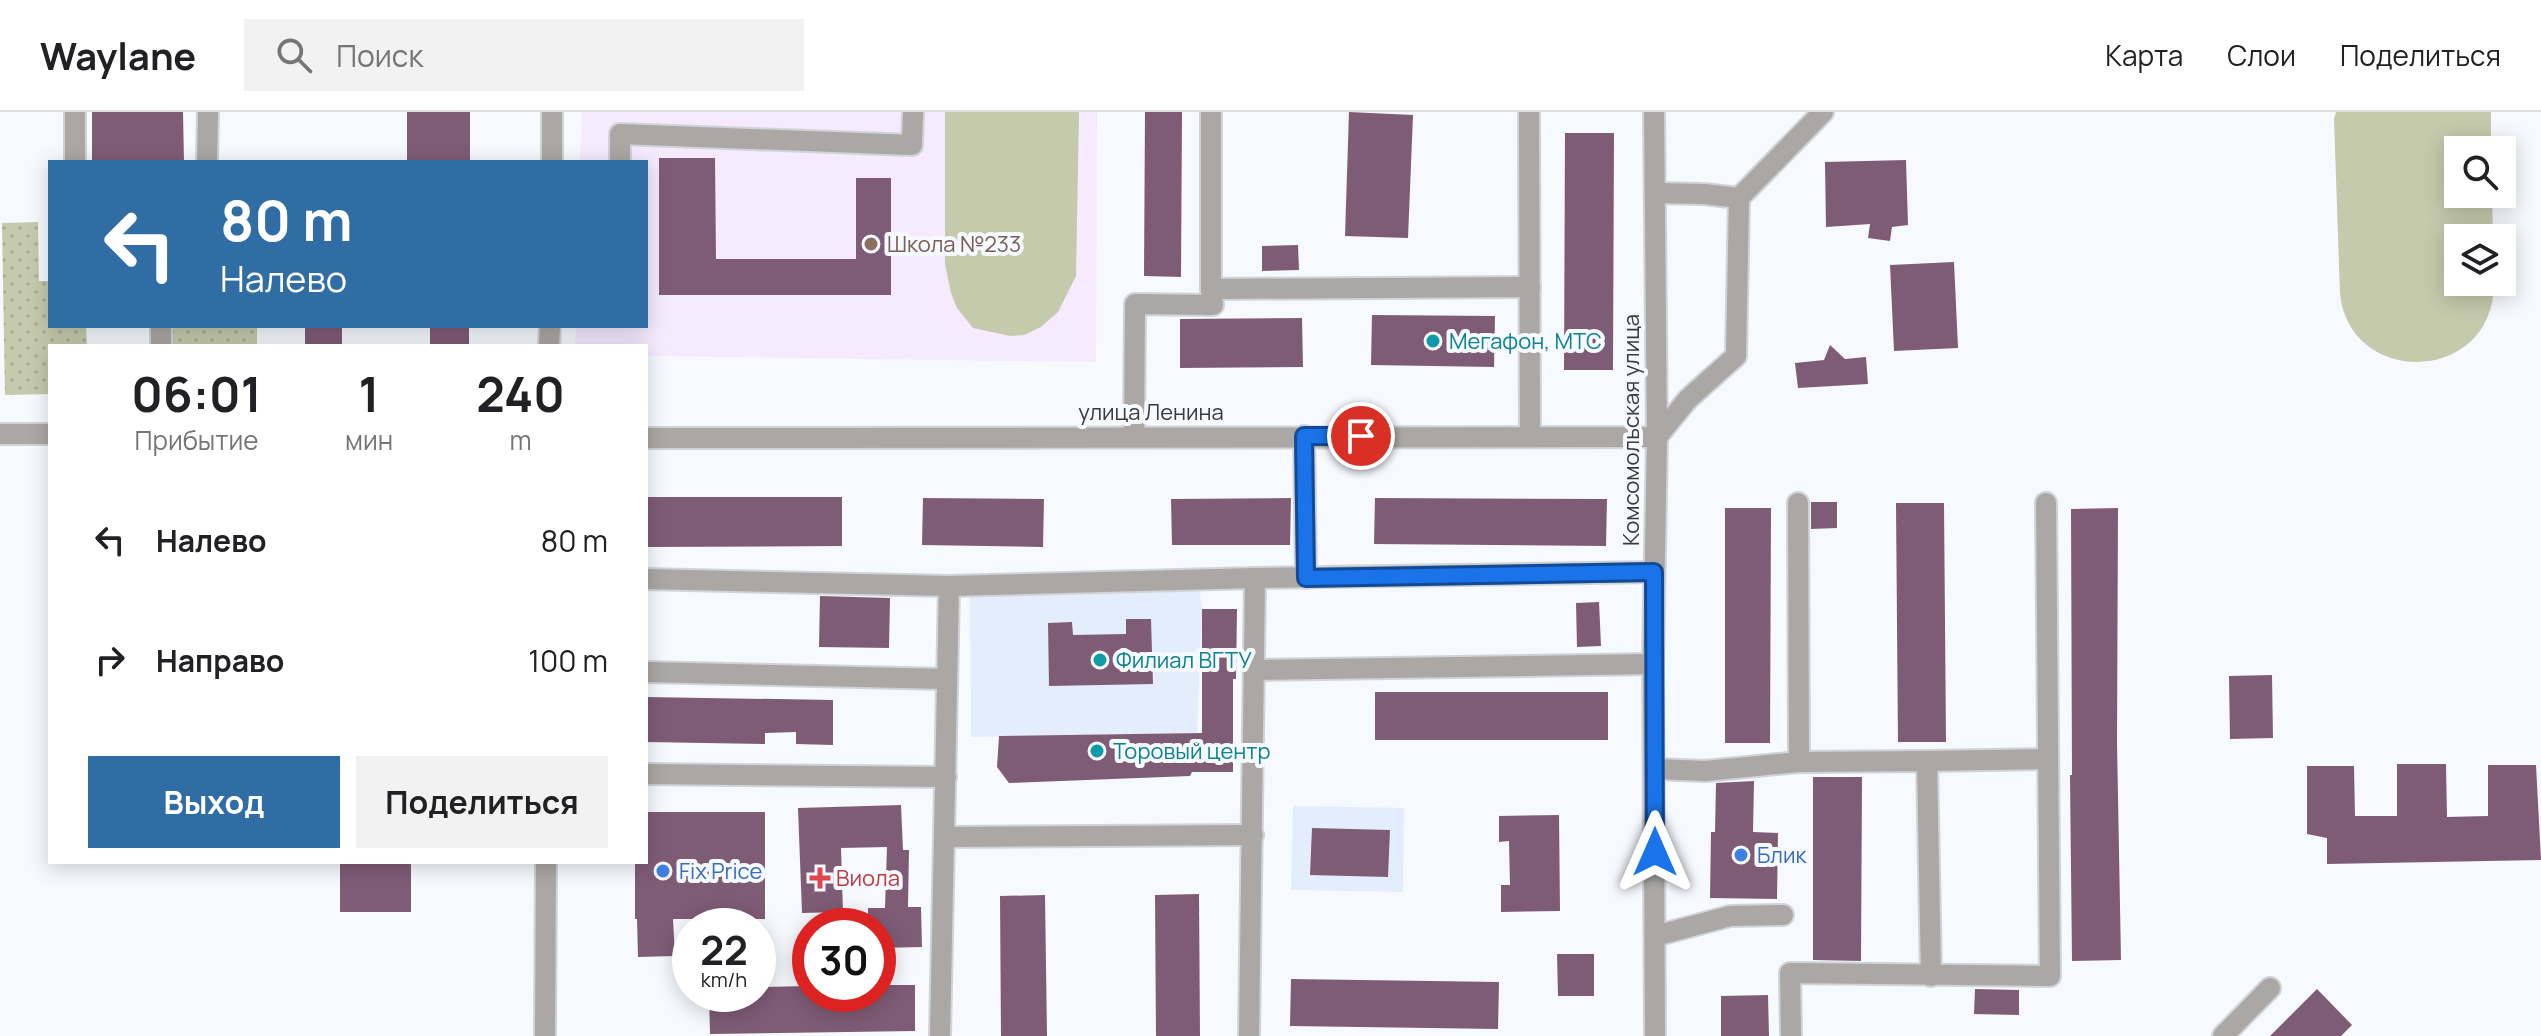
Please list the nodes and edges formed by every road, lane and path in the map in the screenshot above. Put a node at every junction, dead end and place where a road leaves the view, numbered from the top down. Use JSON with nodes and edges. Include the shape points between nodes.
{"nodes":[{"id":1,"x":75,"y":112,"type":"edge"},
{"id":2,"x":208,"y":112,"type":"edge"},
{"id":3,"x":552,"y":112,"type":"edge"},
{"id":4,"x":913,"y":112,"type":"edge"},
{"id":5,"x":1211,"y":112,"type":"edge"},
{"id":6,"x":1529,"y":112,"type":"edge"},
{"id":7,"x":1654,"y":112,"type":"edge"},
{"id":8,"x":1823,"y":112,"type":"edge"},
{"id":9,"x":75,"y":160,"type":"edge"},
{"id":10,"x":207,"y":160,"type":"edge"},
{"id":11,"x":552,"y":160,"type":"edge"},
{"id":12,"x":620,"y":160,"type":"edge"},
{"id":13,"x":1655,"y":193,"type":"junction"},
{"id":14,"x":1739,"y":198,"type":"junction"},
{"id":15,"x":1530,"y":287,"type":"junction"},
{"id":16,"x":1211,"y":289,"type":"junction"},
{"id":17,"x":0,"y":434,"type":"edge"},
{"id":18,"x":48,"y":434,"type":"edge"},
{"id":19,"x":1304,"y":436,"type":"junction"},
{"id":20,"x":1530,"y":436,"type":"junction"},
{"id":21,"x":1134,"y":437,"type":"junction"},
{"id":22,"x":1657,"y":437,"type":"junction"},
{"id":23,"x":648,"y":438,"type":"edge"},
{"id":24,"x":1798,"y":503,"type":"dead end"},
{"id":25,"x":2046,"y":503,"type":"dead end"},
{"id":26,"x":1654,"y":572,"type":"junction"},
{"id":27,"x":1255,"y":578,"type":"junction"},
{"id":28,"x":1306,"y":578,"type":"junction"},
{"id":29,"x":648,"y":579,"type":"edge"},
{"id":30,"x":949,"y":586,"type":"junction"},
{"id":31,"x":1653,"y":664,"type":"junction"},
{"id":32,"x":1254,"y":670,"type":"junction"},
{"id":33,"x":648,"y":672,"type":"edge"},
{"id":34,"x":947,"y":679,"type":"junction"},
{"id":35,"x":2048,"y":759,"type":"junction"},
{"id":36,"x":1927,"y":761,"type":"junction"},
{"id":37,"x":1799,"y":762,"type":"junction"},
{"id":38,"x":1656,"y":769,"type":"junction"},
{"id":39,"x":648,"y":774,"type":"edge"},
{"id":40,"x":946,"y":777,"type":"junction"},
{"id":41,"x":1253,"y":835,"type":"junction"},
{"id":42,"x":945,"y":837,"type":"junction"},
{"id":43,"x":546,"y":864,"type":"edge"},
{"id":44,"x":1783,"y":915,"type":"dead end"},
{"id":45,"x":1655,"y":936,"type":"junction"},
{"id":46,"x":1931,"y":976,"type":"junction"},
{"id":47,"x":2270,"y":988,"type":"dead end"},
{"id":48,"x":545,"y":1036,"type":"edge"},
{"id":49,"x":940,"y":1036,"type":"edge"},
{"id":50,"x":1249,"y":1036,"type":"edge"},
{"id":51,"x":1655,"y":1036,"type":"edge"},
{"id":52,"x":1791,"y":1036,"type":"edge"},
{"id":53,"x":2223,"y":1036,"type":"edge"}],
"edges":[{"from":1,"to":9,"type":"street"},
{"from":2,"to":10,"type":"street"},
{"from":3,"to":11,"type":"street"},
{"from":4,"to":12,"type":"street","via":[[912,145],[620,134]]},
{"from":5,"to":16,"type":"street"},
{"from":6,"to":15,"type":"street"},
{"from":7,"to":13,"type":"street","name":"Комсомольская улица"},
{"from":8,"to":14,"type":"street"},
{"from":13,"to":14,"type":"street"},
{"from":13,"to":22,"type":"street","name":"Комсомольская улица"},
{"from":14,"to":22,"type":"street","via":[[1736,356],[1688,399]]},
{"from":15,"to":16,"type":"street"},
{"from":15,"to":20,"type":"street"},
{"from":16,"to":21,"type":"street","via":[[1213,305],[1135,304]]},
{"from":17,"to":18,"type":"street"},
{"from":19,"to":20,"type":"street","name":"улица Ленина"},
{"from":19,"to":21,"type":"street","name":"улица Ленина"},
{"from":19,"to":28,"type":"street"},
{"from":20,"to":22,"type":"street","name":"улица Ленина"},
{"from":21,"to":23,"type":"street","name":"улица Ленина"},
{"from":22,"to":26,"type":"street","name":"Комсомольская улица"},
{"from":24,"to":37,"type":"street"},
{"from":25,"to":35,"type":"street"},
{"from":26,"to":28,"type":"street"},
{"from":26,"to":31,"type":"street","name":"Комсомольская улица"},
{"from":27,"to":28,"type":"street"},
{"from":27,"to":30,"type":"street"},
{"from":27,"to":32,"type":"street"},
{"from":29,"to":30,"type":"street"},
{"from":30,"to":34,"type":"street"},
{"from":31,"to":32,"type":"street"},
{"from":31,"to":38,"type":"street","name":"Комсомольская улица"},
{"from":32,"to":41,"type":"street"},
{"from":33,"to":34,"type":"street"},
{"from":34,"to":40,"type":"street"},
{"from":35,"to":36,"type":"street"},
{"from":35,"to":46,"type":"street","via":[[2050,976]]},
{"from":36,"to":37,"type":"street"},
{"from":36,"to":46,"type":"street"},
{"from":37,"to":38,"type":"street","via":[[1705,771]]},
{"from":38,"to":45,"type":"street","name":"Комсомольская улица"},
{"from":39,"to":40,"type":"street"},
{"from":40,"to":42,"type":"street"},
{"from":41,"to":42,"type":"street"},
{"from":41,"to":50,"type":"street"},
{"from":42,"to":49,"type":"street"},
{"from":43,"to":48,"type":"street"},
{"from":44,"to":45,"type":"street","via":[[1730,916]]},
{"from":45,"to":51,"type":"street","name":"Комсомольская улица"},
{"from":46,"to":52,"type":"street","via":[[1790,973]]},
{"from":47,"to":53,"type":"street"}]}
